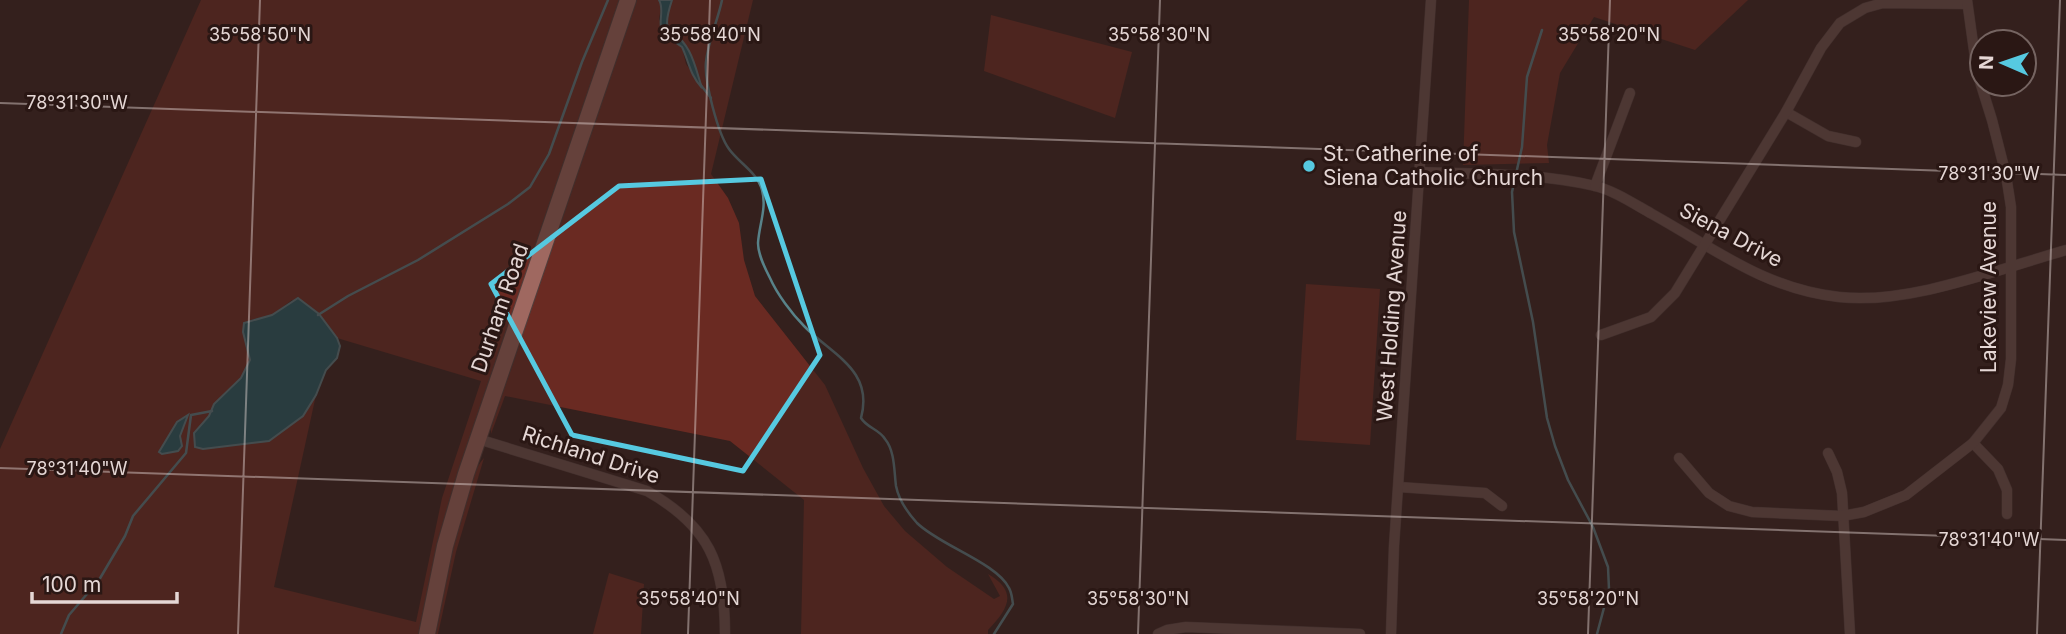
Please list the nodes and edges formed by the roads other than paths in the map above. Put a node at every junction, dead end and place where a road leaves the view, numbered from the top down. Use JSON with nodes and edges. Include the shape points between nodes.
{"nodes":[{"id":1,"x":628,"y":0,"type":"edge"},
{"id":2,"x":1431,"y":0,"type":"edge"},
{"id":3,"x":1967,"y":2,"type":"edge"},
{"id":4,"x":1630,"y":93,"type":"dead end"},
{"id":5,"x":1786,"y":112,"type":"junction"},
{"id":6,"x":1856,"y":142,"type":"dead end"},
{"id":7,"x":1421,"y":172,"type":"junction"},
{"id":8,"x":1595,"y":186,"type":"junction"},
{"id":9,"x":1706,"y":244,"type":"junction"},
{"id":10,"x":2066,"y":250,"type":"edge"},
{"id":11,"x":2012,"y":265,"type":"junction"},
{"id":12,"x":1601,"y":335,"type":"dead end"},
{"id":13,"x":478,"y":439,"type":"junction"},
{"id":14,"x":1973,"y":443,"type":"junction"},
{"id":15,"x":1828,"y":453,"type":"dead end"},
{"id":16,"x":1679,"y":458,"type":"dead end"},
{"id":17,"x":1399,"y":487,"type":"junction"},
{"id":18,"x":1502,"y":506,"type":"dead end"},
{"id":19,"x":2007,"y":514,"type":"dead end"},
{"id":20,"x":1842,"y":516,"type":"junction"},
{"id":21,"x":427,"y":634,"type":"edge"},
{"id":22,"x":725,"y":634,"type":"edge"},
{"id":23,"x":1158,"y":634,"type":"edge"},
{"id":24,"x":1360,"y":634,"type":"edge"},
{"id":25,"x":1391,"y":634,"type":"edge"},
{"id":26,"x":1850,"y":634,"type":"edge"}],
"edges":[{"from":1,"to":13,"type":"main road","name":"Durham Road"},
{"from":2,"to":7,"type":"street","name":"West Holding Avenue"},
{"from":3,"to":5,"type":"street","via":[[1883,3],[1840,23]]},
{"from":3,"to":11,"type":"street","name":"Lakeview Avenue","via":[[1977,72],[2006,175]]},
{"from":4,"to":8,"type":"street"},
{"from":5,"to":6,"type":"street","via":[[1828,136]]},
{"from":5,"to":9,"type":"street"},
{"from":7,"to":8,"type":"street","name":"Siena Drive","via":[[1528,177]]},
{"from":7,"to":17,"type":"street","name":"West Holding Avenue"},
{"from":8,"to":9,"type":"street","name":"Siena Drive"},
{"from":9,"to":11,"type":"street","name":"Siena Drive","via":[[1771,281],[1840,297],[1898,295]]},
{"from":9,"to":12,"type":"street","via":[[1667,304],[1651,317]]},
{"from":10,"to":11,"type":"street","name":"Siena Drive"},
{"from":11,"to":14,"type":"street","name":"Lakeview Avenue","via":[[2008,386],[2001,408]]},
{"from":13,"to":21,"type":"main road","name":"Durham Road","via":[[445,546]]},
{"from":13,"to":22,"type":"street","name":"Richland Drive","via":[[647,491],[687,517],[717,565]]},
{"from":14,"to":19,"type":"street","via":[[1997,470],[2007,490]]},
{"from":14,"to":20,"type":"street","name":"Lakeview Avenue","via":[[1906,495]]},
{"from":15,"to":20,"type":"street","via":[[1838,472]]},
{"from":16,"to":20,"type":"street","name":"Lakeview Avenue","via":[[1709,493],[1729,506],[1752,512]]},
{"from":17,"to":18,"type":"street","via":[[1485,493]]},
{"from":17,"to":25,"type":"street","name":"West Holding Avenue"},
{"from":20,"to":26,"type":"street"},
{"from":23,"to":24,"type":"street","via":[[1186,627]]}]}
